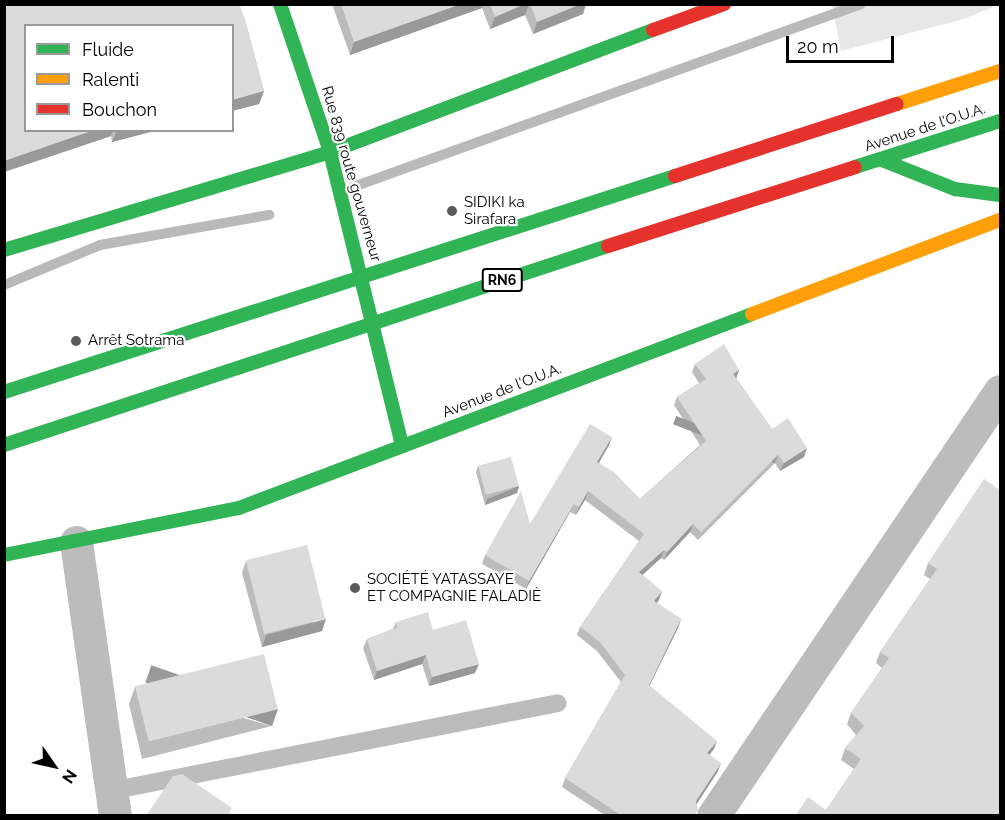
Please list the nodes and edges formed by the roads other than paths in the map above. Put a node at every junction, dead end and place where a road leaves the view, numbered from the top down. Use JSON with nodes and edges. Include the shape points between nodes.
{"nodes":[{"id":1,"x":280,"y":4,"type":"edge"},
{"id":2,"x":724,"y":4,"type":"edge"},
{"id":3,"x":1000,"y":71,"type":"edge"},
{"id":4,"x":1000,"y":121,"type":"edge"},
{"id":5,"x":330,"y":152,"type":"junction"},
{"id":6,"x":882,"y":160,"type":"junction"},
{"id":7,"x":1000,"y":195,"type":"edge"},
{"id":8,"x":1000,"y":220,"type":"edge"},
{"id":9,"x":4,"y":250,"type":"edge"},
{"id":10,"x":363,"y":275,"type":"junction"},
{"id":11,"x":374,"y":320,"type":"junction"},
{"id":12,"x":1000,"y":391,"type":"edge"},
{"id":13,"x":4,"y":392,"type":"edge"},
{"id":14,"x":4,"y":445,"type":"edge"},
{"id":15,"x":402,"y":446,"type":"junction"},
{"id":16,"x":76,"y":542,"type":"junction"},
{"id":17,"x":4,"y":555,"type":"edge"},
{"id":18,"x":557,"y":703,"type":"dead end"},
{"id":19,"x":112,"y":803,"type":"edge"},
{"id":20,"x":713,"y":816,"type":"edge"}],
"edges":[{"from":1,"to":5,"type":"main road","name":"Rue 839 route gouverneur"},
{"from":2,"to":5,"type":"main road"},
{"from":3,"to":10,"type":"main road","name":"Avenue de l'O.U.A."},
{"from":4,"to":6,"type":"main road","name":"Avenue de l'O.U.A.","number":"RN6"},
{"from":5,"to":9,"type":"main road"},
{"from":5,"to":10,"type":"main road","name":"Rue 839 route gouverneur"},
{"from":6,"to":7,"type":"main road","via":[[955,189]]},
{"from":6,"to":11,"type":"main road","name":"Avenue de l'O.U.A.","number":"RN6"},
{"from":8,"to":15,"type":"main road","name":"Avenue de l'O.U.A."},
{"from":10,"to":11,"type":"main road","name":"Rue 839 route gouverneur"},
{"from":10,"to":13,"type":"main road","name":"Avenue de l'O.U.A."},
{"from":11,"to":14,"type":"main road","name":"Avenue de l'O.U.A.","number":"RN6"},
{"from":11,"to":15,"type":"main road","name":"Rue 839 route gouverneur"},
{"from":12,"to":20,"type":"street"},
{"from":15,"to":16,"type":"main road","name":"Avenue de l'O.U.A.","via":[[239,507]]},
{"from":16,"to":17,"type":"main road","name":"Avenue de l'O.U.A."},
{"from":16,"to":19,"type":"street"},
{"from":18,"to":19,"type":"lane"}]}
